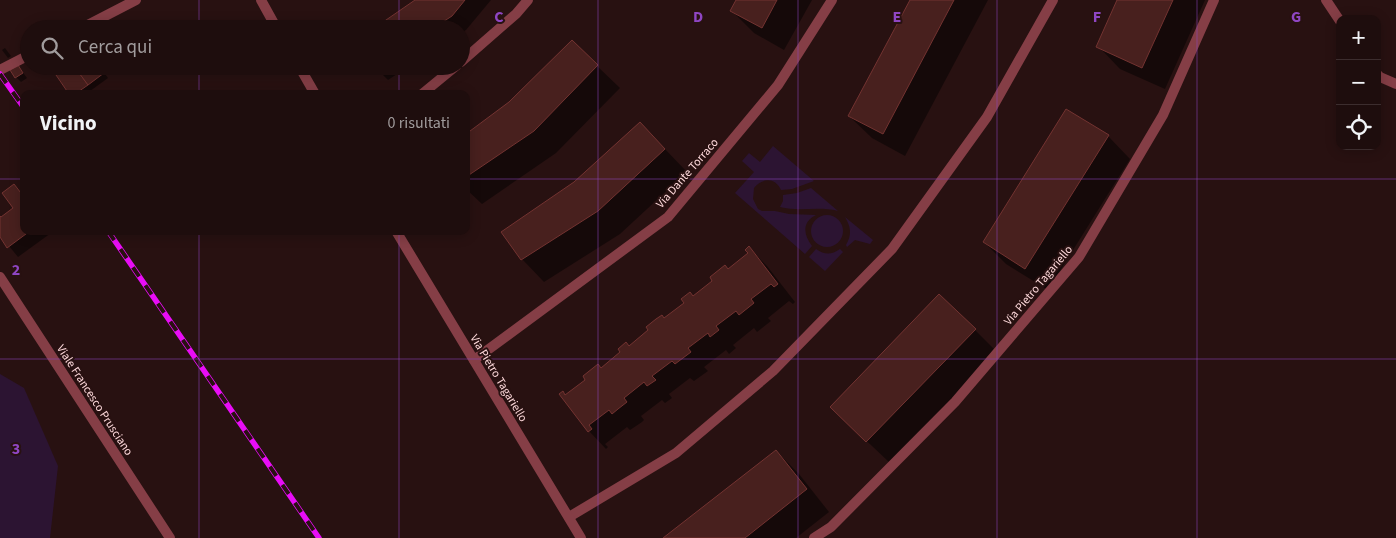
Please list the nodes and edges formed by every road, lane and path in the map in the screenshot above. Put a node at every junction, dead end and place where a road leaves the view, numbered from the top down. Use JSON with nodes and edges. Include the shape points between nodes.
{"nodes":[{"id":1,"x":136,"y":0,"type":"edge"},
{"id":2,"x":261,"y":0,"type":"edge"},
{"id":3,"x":528,"y":0,"type":"edge"},
{"id":4,"x":832,"y":0,"type":"edge"},
{"id":5,"x":1052,"y":0,"type":"edge"},
{"id":6,"x":1214,"y":0,"type":"edge"},
{"id":7,"x":1326,"y":0,"type":"edge"},
{"id":8,"x":1336,"y":15,"type":"edge"},
{"id":9,"x":97,"y":20,"type":"edge"},
{"id":10,"x":272,"y":20,"type":"edge"},
{"id":11,"x":470,"y":54,"type":"edge"},
{"id":12,"x":20,"y":60,"type":"edge"},
{"id":13,"x":0,"y":70,"type":"edge"},
{"id":14,"x":304,"y":75,"type":"edge"},
{"id":15,"x":445,"y":75,"type":"edge"},
{"id":16,"x":1381,"y":77,"type":"edge"},
{"id":17,"x":1396,"y":84,"type":"edge"},
{"id":18,"x":312,"y":90,"type":"edge"},
{"id":19,"x":427,"y":90,"type":"edge"},
{"id":20,"x":398,"y":235,"type":"edge"},
{"id":21,"x":0,"y":277,"type":"edge"},
{"id":22,"x":474,"y":360,"type":"junction"},
{"id":23,"x":569,"y":517,"type":"junction"},
{"id":24,"x":170,"y":538,"type":"edge"},
{"id":25,"x":582,"y":538,"type":"edge"},
{"id":26,"x":814,"y":538,"type":"edge"}],
"edges":[{"from":1,"to":9,"type":"street"},
{"from":2,"to":10,"type":"street"},
{"from":3,"to":11,"type":"street"},
{"from":4,"to":22,"type":"street","name":"Via Dante Torraco","via":[[778,85],[668,217]]},
{"from":5,"to":23,"type":"street","via":[[987,118],[892,250],[773,371],[676,453]]},
{"from":6,"to":26,"type":"street","name":"Via Pietro Tagariello","via":[[1163,115],[1079,257],[955,402],[831,526]]},
{"from":7,"to":8,"type":"street"},
{"from":12,"to":13,"type":"street"},
{"from":14,"to":18,"type":"street"},
{"from":15,"to":19,"type":"street"},
{"from":16,"to":17,"type":"street"},
{"from":20,"to":22,"type":"street","name":"Via Pietro Tagariello"},
{"from":21,"to":24,"type":"street","name":"Viale Francesco Prusciano"},
{"from":22,"to":23,"type":"street","name":"Via Pietro Tagariello"},
{"from":23,"to":25,"type":"street","name":"Via Pietro Tagariello"}]}
